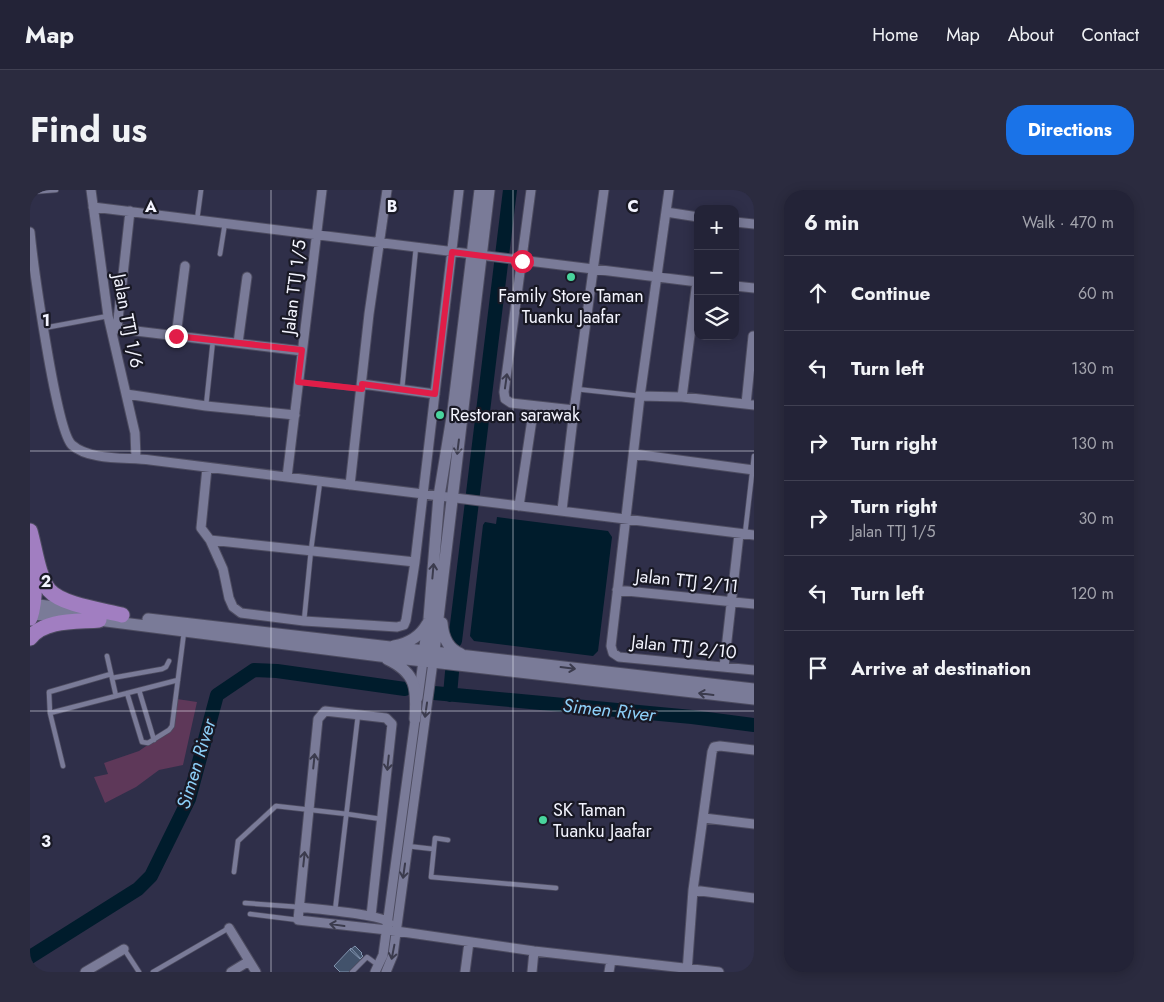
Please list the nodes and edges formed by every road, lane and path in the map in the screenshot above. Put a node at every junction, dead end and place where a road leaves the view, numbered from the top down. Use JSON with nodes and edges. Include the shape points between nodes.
{"nodes":[{"id":1,"x":56,"y":190,"type":"edge"},
{"id":2,"x":91,"y":190,"type":"edge"},
{"id":3,"x":201,"y":190,"type":"edge"},
{"id":4,"x":322,"y":190,"type":"edge"},
{"id":5,"x":387,"y":190,"type":"edge"},
{"id":6,"x":459,"y":190,"type":"edge"},
{"id":7,"x":480,"y":190,"type":"edge"},
{"id":8,"x":489,"y":190,"type":"edge"},
{"id":9,"x":531,"y":190,"type":"edge"},
{"id":10,"x":604,"y":190,"type":"edge"},
{"id":11,"x":669,"y":190,"type":"edge"},
{"id":12,"x":30,"y":192,"type":"edge"},
{"id":13,"x":93,"y":207,"type":"junction"},
{"id":14,"x":130,"y":211,"type":"junction"},
{"id":15,"x":666,"y":212,"type":"junction"},
{"id":16,"x":694,"y":216,"type":"edge"},
{"id":17,"x":197,"y":220,"type":"junction"},
{"id":18,"x":739,"y":222,"type":"edge"},
{"id":19,"x":225,"y":223,"type":"junction"},
{"id":20,"x":754,"y":224,"type":"edge"},
{"id":21,"x":30,"y":232,"type":"edge"},
{"id":22,"x":317,"y":235,"type":"junction"},
{"id":23,"x":379,"y":243,"type":"junction"},
{"id":24,"x":416,"y":248,"type":"junction"},
{"id":25,"x":452,"y":252,"type":"junction"},
{"id":26,"x":220,"y":254,"type":"dead end"},
{"id":27,"x":477,"y":255,"type":"junction"},
{"id":28,"x":519,"y":260,"type":"junction"},
{"id":29,"x":185,"y":266,"type":"dead end"},
{"id":30,"x":593,"y":269,"type":"junction"},
{"id":31,"x":247,"y":277,"type":"dead end"},
{"id":32,"x":656,"y":277,"type":"junction"},
{"id":33,"x":694,"y":282,"type":"edge"},
{"id":34,"x":739,"y":286,"type":"edge"},
{"id":35,"x":754,"y":288,"type":"edge"},
{"id":36,"x":695,"y":295,"type":"edge"},
{"id":37,"x":108,"y":316,"type":"junction"},
{"id":38,"x":44,"y":328,"type":"junction"},
{"id":39,"x":114,"y":329,"type":"junction"},
{"id":40,"x":176,"y":336,"type":"junction"},
{"id":41,"x":753,"y":336,"type":"edge"},
{"id":42,"x":213,"y":340,"type":"junction"},
{"id":43,"x":238,"y":343,"type":"junction"},
{"id":44,"x":302,"y":350,"type":"junction"},
{"id":45,"x":298,"y":382,"type":"junction"},
{"id":46,"x":362,"y":386,"type":"junction"},
{"id":47,"x":402,"y":389,"type":"junction"},
{"id":48,"x":576,"y":389,"type":"junction"},
{"id":49,"x":126,"y":394,"type":"junction"},
{"id":50,"x":435,"y":394,"type":"junction"},
{"id":51,"x":640,"y":396,"type":"junction"},
{"id":52,"x":682,"y":397,"type":"junction"},
{"id":53,"x":750,"y":405,"type":"edge"},
{"id":54,"x":206,"y":406,"type":"junction"},
{"id":55,"x":534,"y":406,"type":"junction"},
{"id":56,"x":574,"y":410,"type":"junction"},
{"id":57,"x":295,"y":415,"type":"junction"},
{"id":58,"x":634,"y":454,"type":"junction"},
{"id":59,"x":754,"y":456,"type":"edge"},
{"id":60,"x":136,"y":458,"type":"junction"},
{"id":61,"x":208,"y":468,"type":"junction"},
{"id":62,"x":753,"y":470,"type":"edge"},
{"id":63,"x":287,"y":477,"type":"junction"},
{"id":64,"x":320,"y":482,"type":"junction"},
{"id":65,"x":350,"y":485,"type":"junction"},
{"id":66,"x":422,"y":494,"type":"junction"},
{"id":67,"x":445,"y":497,"type":"junction"},
{"id":68,"x":519,"y":506,"type":"junction"},
{"id":69,"x":562,"y":510,"type":"junction"},
{"id":70,"x":625,"y":518,"type":"junction"},
{"id":71,"x":30,"y":531,"type":"edge"},
{"id":72,"x":746,"y":535,"type":"edge"},
{"id":73,"x":210,"y":540,"type":"junction"},
{"id":74,"x":30,"y":541,"type":"edge"},
{"id":75,"x":311,"y":550,"type":"junction"},
{"id":76,"x":414,"y":562,"type":"junction"},
{"id":77,"x":618,"y":590,"type":"junction"},
{"id":78,"x":731,"y":602,"type":"junction"},
{"id":79,"x":754,"y":604,"type":"edge"},
{"id":80,"x":440,"y":607,"type":"junction"},
{"id":81,"x":31,"y":611,"type":"edge"},
{"id":82,"x":122,"y":616,"type":"junction"},
{"id":83,"x":429,"y":619,"type":"junction"},
{"id":84,"x":99,"y":620,"type":"junction"},
{"id":85,"x":304,"y":621,"type":"junction"},
{"id":86,"x":185,"y":627,"type":"junction"},
{"id":87,"x":30,"y":638,"type":"edge"},
{"id":88,"x":383,"y":652,"type":"junction"},
{"id":89,"x":107,"y":656,"type":"dead end"},
{"id":90,"x":428,"y":657,"type":"junction"},
{"id":91,"x":467,"y":657,"type":"junction"},
{"id":92,"x":169,"y":661,"type":"dead end"},
{"id":93,"x":724,"y":667,"type":"junction"},
{"id":94,"x":754,"y":670,"type":"edge"},
{"id":95,"x":112,"y":676,"type":"junction"},
{"id":96,"x":178,"y":680,"type":"junction"},
{"id":97,"x":139,"y":690,"type":"junction"},
{"id":98,"x":754,"y":690,"type":"edge"},
{"id":99,"x":127,"y":693,"type":"junction"},
{"id":100,"x":116,"y":696,"type":"junction"},
{"id":101,"x":754,"y":699,"type":"edge"},
{"id":102,"x":50,"y":713,"type":"junction"},
{"id":103,"x":358,"y":714,"type":"junction"},
{"id":104,"x":415,"y":719,"type":"junction"},
{"id":105,"x":154,"y":740,"type":"junction"},
{"id":106,"x":754,"y":750,"type":"edge"},
{"id":107,"x":63,"y":766,"type":"dead end"},
{"id":108,"x":309,"y":810,"type":"junction"},
{"id":109,"x":348,"y":814,"type":"junction"},
{"id":110,"x":704,"y":818,"type":"junction"},
{"id":111,"x":382,"y":819,"type":"junction"},
{"id":112,"x":754,"y":824,"type":"edge"},
{"id":113,"x":448,"y":840,"type":"dead end"},
{"id":114,"x":407,"y":846,"type":"junction"},
{"id":115,"x":433,"y":850,"type":"junction"},
{"id":116,"x":234,"y":872,"type":"dead end"},
{"id":117,"x":556,"y":888,"type":"dead end"},
{"id":118,"x":693,"y":890,"type":"junction"},
{"id":119,"x":754,"y":898,"type":"edge"},
{"id":120,"x":245,"y":903,"type":"dead end"},
{"id":121,"x":299,"y":907,"type":"junction"},
{"id":122,"x":335,"y":911,"type":"junction"},
{"id":123,"x":250,"y":914,"type":"dead end"},
{"id":124,"x":371,"y":916,"type":"junction"},
{"id":125,"x":298,"y":920,"type":"junction"},
{"id":126,"x":387,"y":920,"type":"junction"},
{"id":127,"x":228,"y":928,"type":"joint"},
{"id":128,"x":386,"y":931,"type":"junction"},
{"id":129,"x":396,"y":931,"type":"junction"},
{"id":130,"x":469,"y":942,"type":"junction"},
{"id":131,"x":124,"y":949,"type":"joint"},
{"id":132,"x":534,"y":951,"type":"junction"},
{"id":133,"x":611,"y":960,"type":"junction"},
{"id":134,"x":249,"y":961,"type":"junction"},
{"id":135,"x":376,"y":969,"type":"edge"},
{"id":136,"x":687,"y":970,"type":"edge"},
{"id":137,"x":85,"y":972,"type":"edge"},
{"id":138,"x":139,"y":972,"type":"edge"},
{"id":139,"x":153,"y":972,"type":"edge"},
{"id":140,"x":231,"y":972,"type":"edge"},
{"id":141,"x":256,"y":972,"type":"edge"},
{"id":142,"x":352,"y":972,"type":"edge"},
{"id":143,"x":386,"y":972,"type":"edge"},
{"id":144,"x":465,"y":972,"type":"edge"},
{"id":145,"x":532,"y":972,"type":"edge"},
{"id":146,"x":609,"y":972,"type":"edge"},
{"id":147,"x":720,"y":972,"type":"edge"}],
"edges":[{"from":1,"to":12,"type":"lane"},
{"from":2,"to":13,"type":"street","name":"Jalan TTJ 1/6"},
{"from":3,"to":17,"type":"lane"},
{"from":4,"to":22,"type":"street","name":"Jalan TTJ 1/5"},
{"from":5,"to":23,"type":"street"},
{"from":6,"to":25,"type":"street"},
{"from":7,"to":27,"type":"street"},
{"from":8,"to":27,"type":"street"},
{"from":9,"to":28,"type":"street"},
{"from":10,"to":30,"type":"street"},
{"from":11,"to":15,"type":"street"},
{"from":13,"to":14,"type":"street"},
{"from":13,"to":37,"type":"street","name":"Jalan TTJ 1/6"},
{"from":14,"to":17,"type":"street"},
{"from":14,"to":39,"type":"street"},
{"from":15,"to":16,"type":"street"},
{"from":15,"to":32,"type":"street"},
{"from":17,"to":19,"type":"street"},
{"from":18,"to":20,"type":"street"},
{"from":19,"to":22,"type":"street"},
{"from":19,"to":26,"type":"lane"},
{"from":21,"to":38,"type":"street"},
{"from":22,"to":23,"type":"street"},
{"from":22,"to":44,"type":"street","name":"Jalan TTJ 1/5"},
{"from":23,"to":24,"type":"street"},
{"from":23,"to":46,"type":"street"},
{"from":24,"to":25,"type":"street"},
{"from":24,"to":47,"type":"lane"},
{"from":25,"to":27,"type":"street"},
{"from":25,"to":50,"type":"street"},
{"from":27,"to":28,"type":"street"},
{"from":27,"to":67,"type":"street"},
{"from":28,"to":30,"type":"street"},
{"from":55,"to":28,"type":"street","one_way":true,"via":[[511,403],[505,400],[504,392]]},
{"from":29,"to":40,"type":"street"},
{"from":30,"to":32,"type":"street"},
{"from":30,"to":48,"type":"street"},
{"from":31,"to":43,"type":"street"},
{"from":32,"to":33,"type":"street"},
{"from":32,"to":51,"type":"street"},
{"from":34,"to":35,"type":"street"},
{"from":36,"to":52,"type":"street"},
{"from":37,"to":38,"type":"lane"},
{"from":37,"to":39,"type":"street","name":"Jalan TTJ 1/6"},
{"from":38,"to":60,"type":"street","via":[[60,412],[72,445],[94,456]]},
{"from":39,"to":40,"type":"street"},
{"from":39,"to":49,"type":"street","name":"Jalan TTJ 1/6"},
{"from":40,"to":42,"type":"street"},
{"from":41,"to":53,"type":"street"},
{"from":42,"to":43,"type":"street"},
{"from":42,"to":54,"type":"lane"},
{"from":43,"to":44,"type":"street"},
{"from":44,"to":45,"type":"street","name":"Jalan TTJ 1/5"},
{"from":45,"to":46,"type":"lane"},
{"from":45,"to":57,"type":"street","name":"Jalan TTJ 1/5"},
{"from":46,"to":47,"type":"street"},
{"from":46,"to":65,"type":"street"},
{"from":47,"to":50,"type":"street"},
{"from":48,"to":51,"type":"lane"},
{"from":48,"to":56,"type":"street"},
{"from":49,"to":54,"type":"street"},
{"from":49,"to":60,"type":"street","name":"Jalan TTJ 1/6","via":[[135,433]]},
{"from":50,"to":66,"type":"street"},
{"from":51,"to":52,"type":"street"},
{"from":51,"to":58,"type":"street"},
{"from":52,"to":53,"type":"street"},
{"from":54,"to":57,"type":"street"},
{"from":55,"to":56,"type":"street"},
{"from":55,"to":68,"type":"street"},
{"from":56,"to":69,"type":"street"},
{"from":57,"to":63,"type":"street","name":"Jalan TTJ 1/5"},
{"from":58,"to":62,"type":"street"},
{"from":58,"to":70,"type":"street"},
{"from":59,"to":62,"type":"lane"},
{"from":60,"to":61,"type":"street"},
{"from":61,"to":63,"type":"street"},
{"from":61,"to":73,"type":"street","via":[[201,528]]},
{"from":62,"to":72,"type":"lane"},
{"from":63,"to":64,"type":"street"},
{"from":64,"to":65,"type":"street"},
{"from":64,"to":75,"type":"lane"},
{"from":65,"to":66,"type":"street"},
{"from":66,"to":67,"type":"street"},
{"from":66,"to":76,"type":"street"},
{"from":67,"to":68,"type":"street"},
{"from":67,"to":80,"type":"street"},
{"from":83,"to":67,"type":"street","one_way":true},
{"from":68,"to":69,"type":"street"},
{"from":69,"to":70,"type":"street"},
{"from":70,"to":72,"type":"street"},
{"from":70,"to":77,"type":"street"},
{"from":71,"to":82,"type":"highway","via":[[43,578],[50,591],[66,601]]},
{"from":72,"to":78,"type":"street"},
{"from":73,"to":75,"type":"street"},
{"from":73,"to":85,"type":"street","via":[[223,569],[233,607],[241,613]]},
{"from":74,"to":81,"type":"highway","via":[[34,576]]},
{"from":75,"to":76,"type":"street"},
{"from":75,"to":85,"type":"lane"},
{"from":76,"to":85,"type":"street","via":[[404,625]]},
{"from":77,"to":78,"type":"street","name":"Jalan TTJ 2/11"},
{"from":77,"to":93,"type":"street","name":"Jalan TTJ 2/10","via":[[611,646],[613,653],[619,657]]},
{"from":78,"to":79,"type":"street","name":"Jalan TTJ 2/11"},
{"from":78,"to":93,"type":"street"},
{"from":80,"to":90,"type":"street"},
{"from":80,"to":91,"type":"street","via":[[446,641],[454,652]]},
{"from":81,"to":82,"type":"street"},
{"from":81,"to":84,"type":"street"},
{"from":82,"to":86,"type":"street"},
{"from":83,"to":88,"type":"street","via":[[423,632],[411,641]]},
{"from":83,"to":90,"type":"street"},
{"from":84,"to":86,"type":"street"},
{"from":84,"to":87,"type":"highway","via":[[43,627]]},
{"from":86,"to":88,"type":"street"},
{"from":86,"to":96,"type":"lane"},
{"from":88,"to":90,"type":"street"},
{"from":88,"to":104,"type":"street","via":[[414,681],[417,696]]},
{"from":89,"to":95,"type":"lane"},
{"from":90,"to":91,"type":"street"},
{"from":101,"to":90,"type":"street","one_way":true},
{"from":90,"to":104,"type":"street"},
{"from":90,"to":114,"type":"street","one_way":true},
{"from":91,"to":98,"type":"street","one_way":true},
{"from":92,"to":95,"type":"lane","via":[[162,669]]},
{"from":93,"to":94,"type":"street","name":"Jalan TTJ 2/10"},
{"from":95,"to":100,"type":"lane"},
{"from":95,"to":102,"type":"lane","via":[[49,692]]},
{"from":96,"to":97,"type":"lane"},
{"from":96,"to":105,"type":"lane","via":[[172,726]]},
{"from":97,"to":99,"type":"lane"},
{"from":97,"to":105,"type":"lane"},
{"from":99,"to":100,"type":"lane"},
{"from":99,"to":105,"type":"lane","via":[[142,742]]},
{"from":100,"to":102,"type":"lane"},
{"from":102,"to":107,"type":"lane"},
{"from":108,"to":103,"type":"street","one_way":true,"via":[[318,719],[325,711]]},
{"from":103,"to":109,"type":"lane"},
{"from":103,"to":111,"type":"street","one_way":true,"via":[[386,718],[392,724]]},
{"from":104,"to":126,"type":"street"},
{"from":106,"to":110,"type":"street","via":[[714,747]]},
{"from":108,"to":109,"type":"lane"},
{"from":108,"to":116,"type":"lane","via":[[276,806],[238,841]]},
{"from":121,"to":108,"type":"street","one_way":true},
{"from":109,"to":111,"type":"lane"},
{"from":109,"to":122,"type":"lane"},
{"from":110,"to":112,"type":"street"},
{"from":110,"to":118,"type":"street"},
{"from":111,"to":124,"type":"street"},
{"from":113,"to":115,"type":"lane","via":[[435,838]]},
{"from":114,"to":115,"type":"lane"},
{"from":114,"to":129,"type":"street","one_way":true},
{"from":115,"to":117,"type":"lane","via":[[431,877]]},
{"from":118,"to":119,"type":"street"},
{"from":118,"to":136,"type":"street"},
{"from":120,"to":121,"type":"lane"},
{"from":121,"to":122,"type":"street"},
{"from":121,"to":125,"type":"street"},
{"from":122,"to":124,"type":"street"},
{"from":123,"to":125,"type":"lane"},
{"from":124,"to":126,"type":"street"},
{"from":128,"to":125,"type":"street","one_way":true},
{"from":126,"to":128,"type":"street"},
{"from":126,"to":129,"type":"street"},
{"from":127,"to":134,"type":"street"},
{"from":127,"to":139,"type":"lane"},
{"from":128,"to":129,"type":"street"},
{"from":128,"to":135,"type":"street","via":[[383,955]]},
{"from":129,"to":130,"type":"street"},
{"from":129,"to":143,"type":"street","one_way":true,"via":[[393,955]]},
{"from":130,"to":132,"type":"street"},
{"from":130,"to":144,"type":"street"},
{"from":131,"to":137,"type":"street"},
{"from":131,"to":138,"type":"lane"},
{"from":132,"to":133,"type":"street"},
{"from":132,"to":145,"type":"street"},
{"from":133,"to":136,"type":"street"},
{"from":133,"to":146,"type":"street"},
{"from":134,"to":140,"type":"street"},
{"from":134,"to":141,"type":"street"},
{"from":135,"to":142,"type":"lane","via":[[367,957]]},
{"from":136,"to":147,"type":"street"}]}
